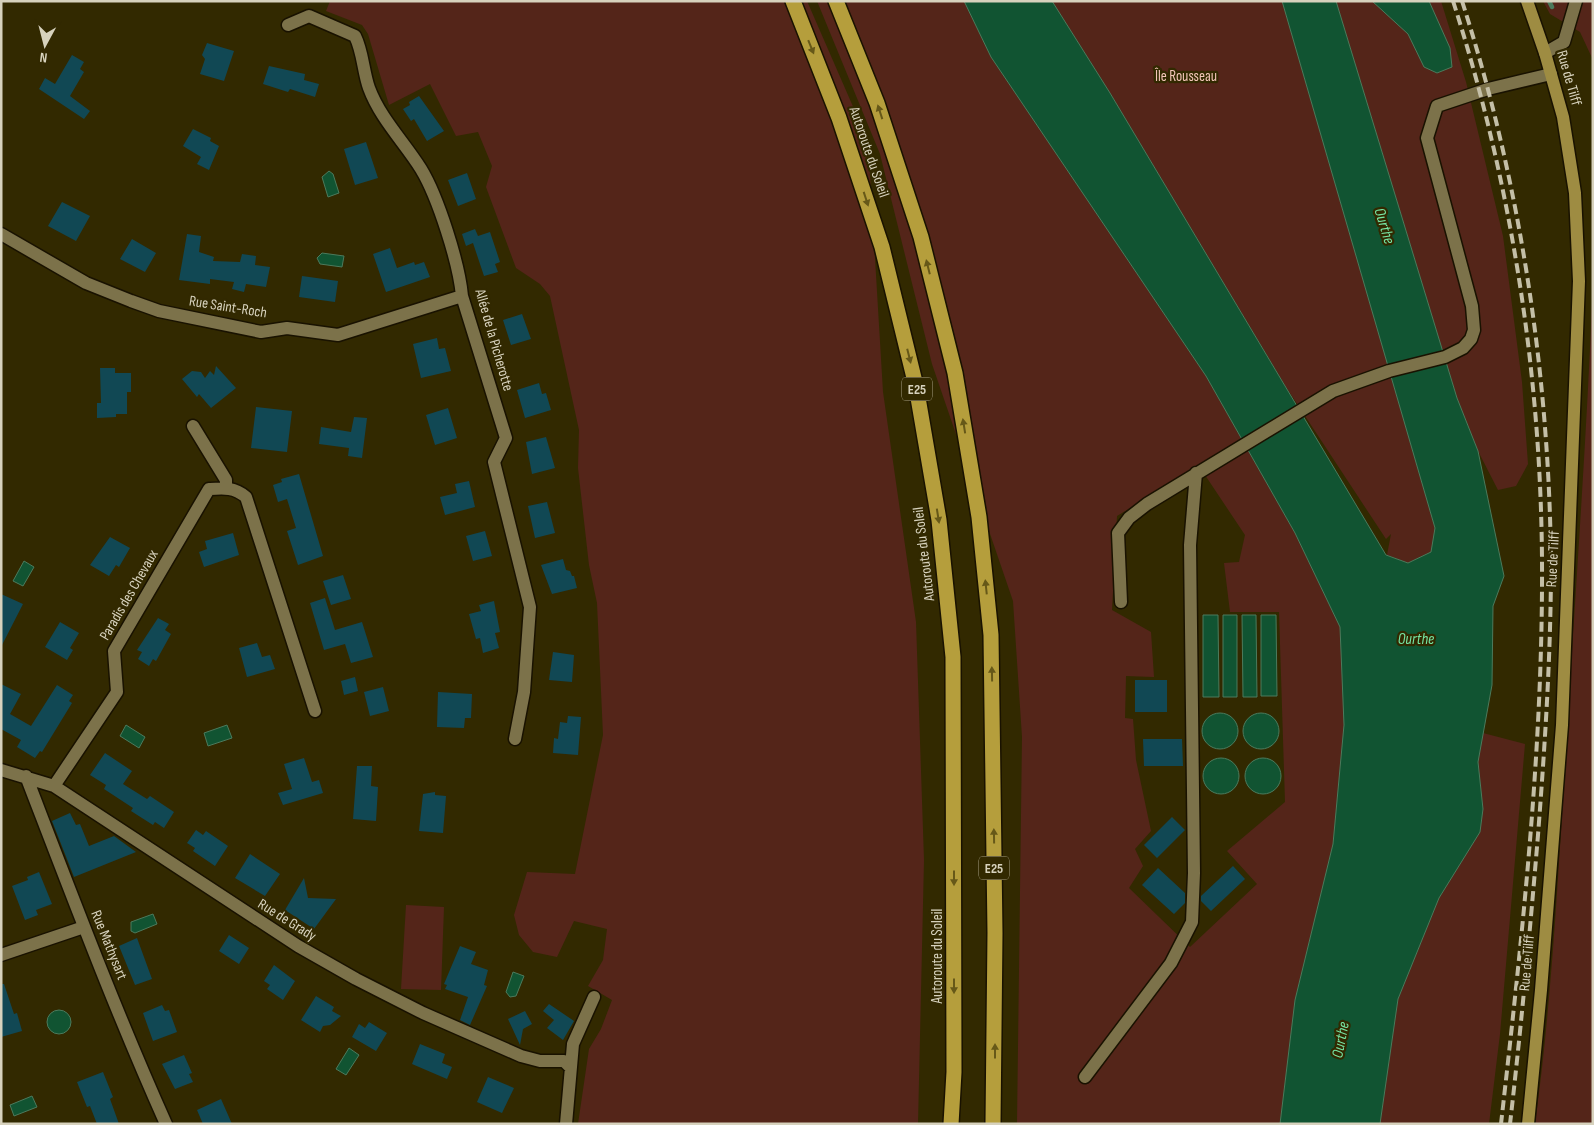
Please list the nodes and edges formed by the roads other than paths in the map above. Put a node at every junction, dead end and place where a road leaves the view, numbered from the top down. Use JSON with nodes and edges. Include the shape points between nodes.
{"nodes":[{"id":1,"x":793,"y":1,"type":"edge"},
{"id":2,"x":836,"y":1,"type":"edge"},
{"id":3,"x":1527,"y":1,"type":"edge"},
{"id":4,"x":1576,"y":1,"type":"edge"},
{"id":5,"x":288,"y":26,"type":"dead end"},
{"id":6,"x":1545,"y":53,"type":"junction"},
{"id":7,"x":1551,"y":74,"type":"junction"},
{"id":8,"x":1,"y":234,"type":"edge"},
{"id":9,"x":462,"y":296,"type":"junction"},
{"id":10,"x":193,"y":426,"type":"dead end"},
{"id":11,"x":1196,"y":473,"type":"junction"},
{"id":12,"x":226,"y":487,"type":"junction"},
{"id":13,"x":1121,"y":602,"type":"dead end"},
{"id":14,"x":315,"y":711,"type":"dead end"},
{"id":15,"x":515,"y":739,"type":"dead end"},
{"id":16,"x":1,"y":770,"type":"edge"},
{"id":17,"x":26,"y":776,"type":"junction"},
{"id":18,"x":54,"y":786,"type":"junction"},
{"id":19,"x":84,"y":927,"type":"junction"},
{"id":20,"x":1,"y":955,"type":"edge"},
{"id":21,"x":594,"y":997,"type":"dead end"},
{"id":22,"x":570,"y":1067,"type":"junction"},
{"id":23,"x":1085,"y":1077,"type":"dead end"},
{"id":24,"x":995,"y":1100,"type":"junction"},
{"id":25,"x":166,"y":1124,"type":"edge"},
{"id":26,"x":566,"y":1124,"type":"edge"},
{"id":27,"x":951,"y":1124,"type":"edge"},
{"id":28,"x":994,"y":1124,"type":"edge"},
{"id":29,"x":1005,"y":1124,"type":"edge"},
{"id":30,"x":1528,"y":1124,"type":"edge"}],
"edges":[{"from":1,"to":27,"type":"highway","name":"Autoroute du Soleil","number":"E25","one_way":true,"via":[[839,118],[882,247],[916,386],[939,520],[953,657],[954,1072]]},
{"from":24,"to":2,"type":"highway","name":"Autoroute du Soleil","number":"E25","one_way":true,"via":[[992,635],[979,517],[955,373],[921,237],[877,103]]},
{"from":3,"to":6,"type":"main road","name":"Rue de Tilff"},
{"from":4,"to":6,"type":"street","via":[[1564,42]]},
{"from":5,"to":9,"type":"street","name":"Allée de la Picherotte","via":[[309,16],[355,36],[369,88],[433,193],[460,276]]},
{"from":6,"to":7,"type":"main road","name":"Rue de Tilff"},
{"from":7,"to":11,"type":"street","via":[[1437,106],[1427,138],[1472,306],[1474,330],[1463,348],[1445,357],[1333,391],[1226,458]]},
{"from":7,"to":30,"type":"main road","name":"Rue de Tilff","via":[[1563,117],[1575,193],[1579,281],[1562,725]]},
{"from":8,"to":9,"type":"street","name":"Rue Saint-Roch","via":[[86,283],[131,301],[159,311],[261,332],[287,328],[338,336]]},
{"from":9,"to":15,"type":"street","name":"Allée de la Picherotte","via":[[506,438],[494,462],[530,607],[524,692]]},
{"from":10,"to":12,"type":"street","via":[[226,480]]},
{"from":11,"to":13,"type":"street","via":[[1141,508],[1118,533]]},
{"from":11,"to":23,"type":"street","via":[[1190,545],[1192,922],[1171,962]]},
{"from":12,"to":14,"type":"street","via":[[246,496]]},
{"from":12,"to":18,"type":"street","name":"Paradis des Chevaux","via":[[209,489],[114,651],[117,692]]},
{"from":16,"to":17,"type":"street","name":"Rue de Grady"},
{"from":17,"to":18,"type":"street","name":"Rue de Grady"},
{"from":17,"to":19,"type":"street","name":"Rue Mathysart"},
{"from":18,"to":22,"type":"street","name":"Rue de Grady","via":[[298,946],[356,979],[521,1056],[540,1061],[564,1061]]},
{"from":19,"to":20,"type":"street"},
{"from":19,"to":25,"type":"street","name":"Rue Mathysart"},
{"from":21,"to":22,"type":"street","via":[[573,1044]]},
{"from":22,"to":26,"type":"street"},
{"from":24,"to":28,"type":"highway","name":"Autoroute du Soleil","number":"E25"},
{"from":24,"to":29,"type":"highway"}]}
